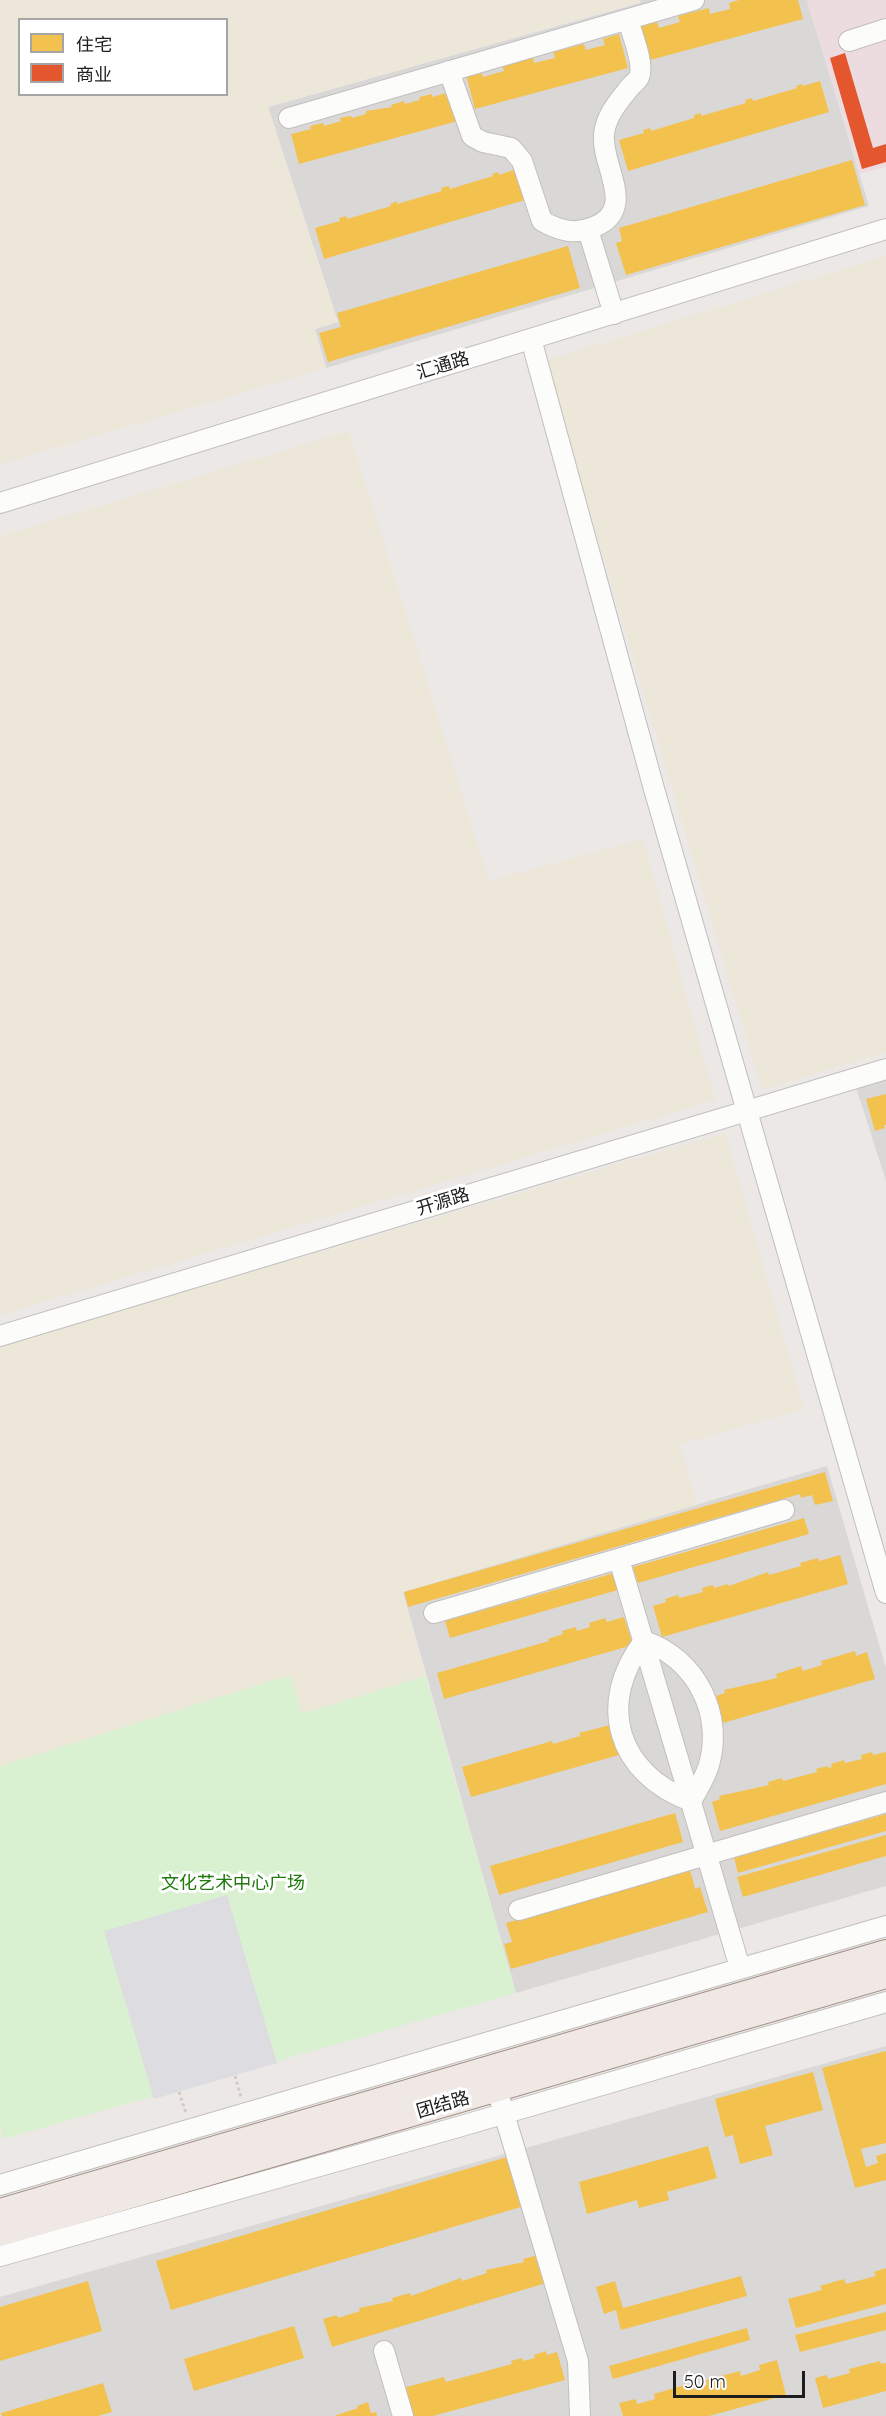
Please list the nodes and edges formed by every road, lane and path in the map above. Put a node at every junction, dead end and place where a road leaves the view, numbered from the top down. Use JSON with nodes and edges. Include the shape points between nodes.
{"nodes":[{"id":1,"x":694,"y":0,"type":"edge"},
{"id":2,"x":628,"y":19,"type":"junction"},
{"id":3,"x":886,"y":29,"type":"edge"},
{"id":4,"x":849,"y":41,"type":"dead end"},
{"id":5,"x":449,"y":71,"type":"junction"},
{"id":6,"x":288,"y":118,"type":"dead end"},
{"id":7,"x":886,"y":229,"type":"edge"},
{"id":8,"x":588,"y":230,"type":"junction"},
{"id":9,"x":614,"y":314,"type":"junction"},
{"id":10,"x":531,"y":339,"type":"junction"},
{"id":11,"x":0,"y":503,"type":"edge"},
{"id":12,"x":886,"y":1069,"type":"edge"},
{"id":13,"x":747,"y":1111,"type":"junction"},
{"id":14,"x":0,"y":1335,"type":"edge"},
{"id":15,"x":784,"y":1510,"type":"dead end"},
{"id":16,"x":619,"y":1559,"type":"junction"},
{"id":17,"x":886,"y":1593,"type":"edge"},
{"id":18,"x":434,"y":1613,"type":"dead end"},
{"id":19,"x":644,"y":1641,"type":"junction"},
{"id":20,"x":691,"y":1801,"type":"junction"},
{"id":21,"x":886,"y":1802,"type":"edge"},
{"id":22,"x":706,"y":1855,"type":"junction"},
{"id":23,"x":519,"y":1910,"type":"dead end"},
{"id":24,"x":886,"y":1926,"type":"edge"},
{"id":25,"x":886,"y":1952,"type":"edge"},
{"id":26,"x":740,"y":1968,"type":"junction"},
{"id":27,"x":886,"y":1976,"type":"edge"},
{"id":28,"x":886,"y":2002,"type":"edge"},
{"id":29,"x":497,"y":2089,"type":"junction"},
{"id":30,"x":504,"y":2113,"type":"junction"},
{"id":31,"x":0,"y":2185,"type":"edge"},
{"id":32,"x":0,"y":2211,"type":"edge"},
{"id":33,"x":0,"y":2234,"type":"edge"},
{"id":34,"x":0,"y":2256,"type":"edge"},
{"id":35,"x":384,"y":2351,"type":"dead end"},
{"id":36,"x":403,"y":2416,"type":"edge"},
{"id":37,"x":580,"y":2416,"type":"edge"}],
"edges":[{"from":1,"to":2,"type":"street"},
{"from":2,"to":5,"type":"street"},
{"from":2,"to":8,"type":"street","via":[[641,66],[639,77],[613,109],[604,136],[617,202],[604,223]]},
{"from":3,"to":4,"type":"street"},
{"from":5,"to":6,"type":"street"},
{"from":5,"to":8,"type":"street","via":[[472,136],[511,148],[522,161],[542,221],[565,231]]},
{"from":7,"to":9,"type":"street","name":"汇通路"},
{"from":8,"to":9,"type":"street"},
{"from":9,"to":10,"type":"street","name":"汇通路"},
{"from":10,"to":11,"type":"street","name":"汇通路"},
{"from":10,"to":13,"type":"street"},
{"from":12,"to":13,"type":"street","name":"开源路"},
{"from":13,"to":14,"type":"street","name":"开源路"},
{"from":13,"to":17,"type":"street"},
{"from":15,"to":16,"type":"street"},
{"from":16,"to":18,"type":"street"},
{"from":16,"to":19,"type":"street"},
{"from":19,"to":20,"type":"street"},
{"from":19,"to":20,"type":"street","via":[[676,1658],[693,1675],[712,1720],[708,1768]]},
{"from":19,"to":20,"type":"street","via":[[624,1672],[619,1689],[617,1707],[624,1743],[644,1773],[674,1795]]},
{"from":20,"to":22,"type":"street"},
{"from":21,"to":22,"type":"street"},
{"from":22,"to":23,"type":"street"},
{"from":22,"to":26,"type":"street"},
{"from":24,"to":26,"type":"street"},
{"from":25,"to":32,"type":"main road","name":"团结路"},
{"from":26,"to":31,"type":"street"},
{"from":27,"to":29,"type":"main road","name":"团结路"},
{"from":28,"to":30,"type":"street"},
{"from":29,"to":30,"type":"street"},
{"from":29,"to":33,"type":"main road","name":"团结路"},
{"from":30,"to":34,"type":"street"},
{"from":30,"to":37,"type":"street","via":[[578,2361]]},
{"from":35,"to":36,"type":"street"}]}
